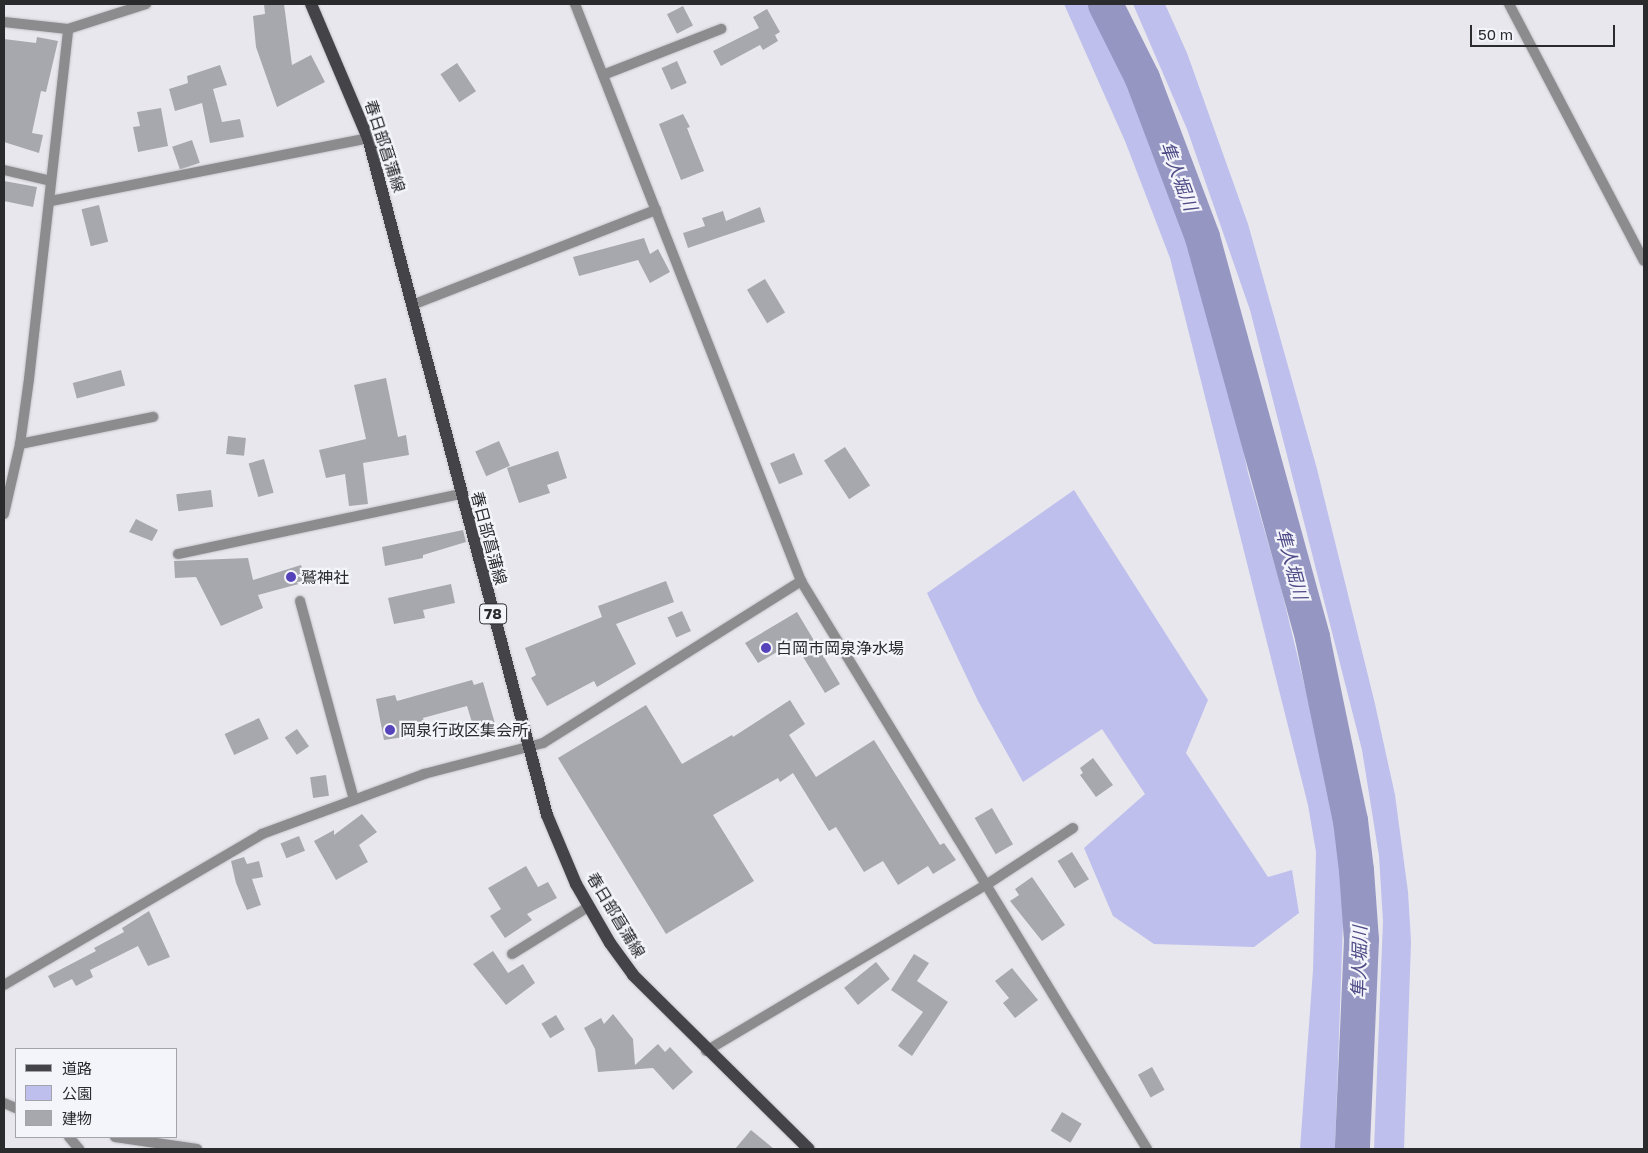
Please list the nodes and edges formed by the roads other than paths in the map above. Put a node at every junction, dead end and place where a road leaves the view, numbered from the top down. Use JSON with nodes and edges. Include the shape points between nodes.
{"nodes":[{"id":1,"x":146,"y":4,"type":"edge"},
{"id":2,"x":311,"y":4,"type":"edge"},
{"id":3,"x":575,"y":4,"type":"edge"},
{"id":4,"x":1509,"y":4,"type":"edge"},
{"id":5,"x":4,"y":22,"type":"edge"},
{"id":6,"x":68,"y":29,"type":"junction"},
{"id":7,"x":721,"y":29,"type":"dead end"},
{"id":8,"x":603,"y":75,"type":"junction"},
{"id":9,"x":368,"y":138,"type":"junction"},
{"id":10,"x":4,"y":170,"type":"edge"},
{"id":11,"x":51,"y":181,"type":"junction"},
{"id":12,"x":51,"y":201,"type":"junction"},
{"id":13,"x":656,"y":210,"type":"junction"},
{"id":14,"x":1644,"y":261,"type":"edge"},
{"id":15,"x":412,"y":305,"type":"junction"},
{"id":16,"x":153,"y":417,"type":"dead end"},
{"id":17,"x":20,"y":444,"type":"junction"},
{"id":18,"x":461,"y":494,"type":"junction"},
{"id":19,"x":4,"y":514,"type":"edge"},
{"id":20,"x":178,"y":554,"type":"dead end"},
{"id":21,"x":800,"y":581,"type":"junction"},
{"id":22,"x":300,"y":601,"type":"dead end"},
{"id":23,"x":528,"y":747,"type":"junction"},
{"id":24,"x":354,"y":800,"type":"junction"},
{"id":25,"x":1073,"y":828,"type":"dead end"},
{"id":26,"x":986,"y":885,"type":"junction"},
{"id":27,"x":588,"y":907,"type":"junction"},
{"id":28,"x":512,"y":954,"type":"dead end"},
{"id":29,"x":4,"y":985,"type":"edge"},
{"id":30,"x":706,"y":1051,"type":"junction"},
{"id":31,"x":123,"y":1138,"type":"edge"},
{"id":32,"x":196,"y":1149,"type":"edge"},
{"id":33,"x":809,"y":1149,"type":"edge"},
{"id":34,"x":1147,"y":1149,"type":"edge"}],
"edges":[{"from":1,"to":6,"type":"street"},
{"from":2,"to":9,"type":"main road","name":"春日部菖蒲線","number":"78"},
{"from":3,"to":8,"type":"street"},
{"from":4,"to":14,"type":"street"},
{"from":5,"to":6,"type":"street"},
{"from":6,"to":11,"type":"street"},
{"from":7,"to":8,"type":"street"},
{"from":8,"to":13,"type":"street"},
{"from":9,"to":12,"type":"street"},
{"from":9,"to":15,"type":"main road","name":"春日部菖蒲線","number":"78"},
{"from":10,"to":11,"type":"street"},
{"from":11,"to":12,"type":"street"},
{"from":12,"to":17,"type":"street"},
{"from":13,"to":15,"type":"street"},
{"from":13,"to":21,"type":"street"},
{"from":15,"to":18,"type":"main road","name":"春日部菖蒲線","number":"78"},
{"from":16,"to":17,"type":"street"},
{"from":17,"to":19,"type":"street"},
{"from":18,"to":20,"type":"street"},
{"from":18,"to":23,"type":"main road","name":"春日部菖蒲線","number":"78"},
{"from":21,"to":23,"type":"street","via":[[565,729]]},
{"from":21,"to":26,"type":"street"},
{"from":22,"to":24,"type":"street"},
{"from":23,"to":24,"type":"street","via":[[514,748],[424,774]]},
{"from":23,"to":27,"type":"main road","name":"春日部菖蒲線","number":"78","via":[[547,815]]},
{"from":24,"to":29,"type":"street","via":[[262,834]]},
{"from":25,"to":26,"type":"street"},
{"from":26,"to":30,"type":"street"},
{"from":26,"to":34,"type":"street"},
{"from":27,"to":28,"type":"street"},
{"from":27,"to":30,"type":"main road","name":"春日部菖蒲線","number":"78","via":[[633,975]]},
{"from":30,"to":33,"type":"main road","name":"春日部菖蒲線","number":"78"},
{"from":31,"to":32,"type":"street"}]}
